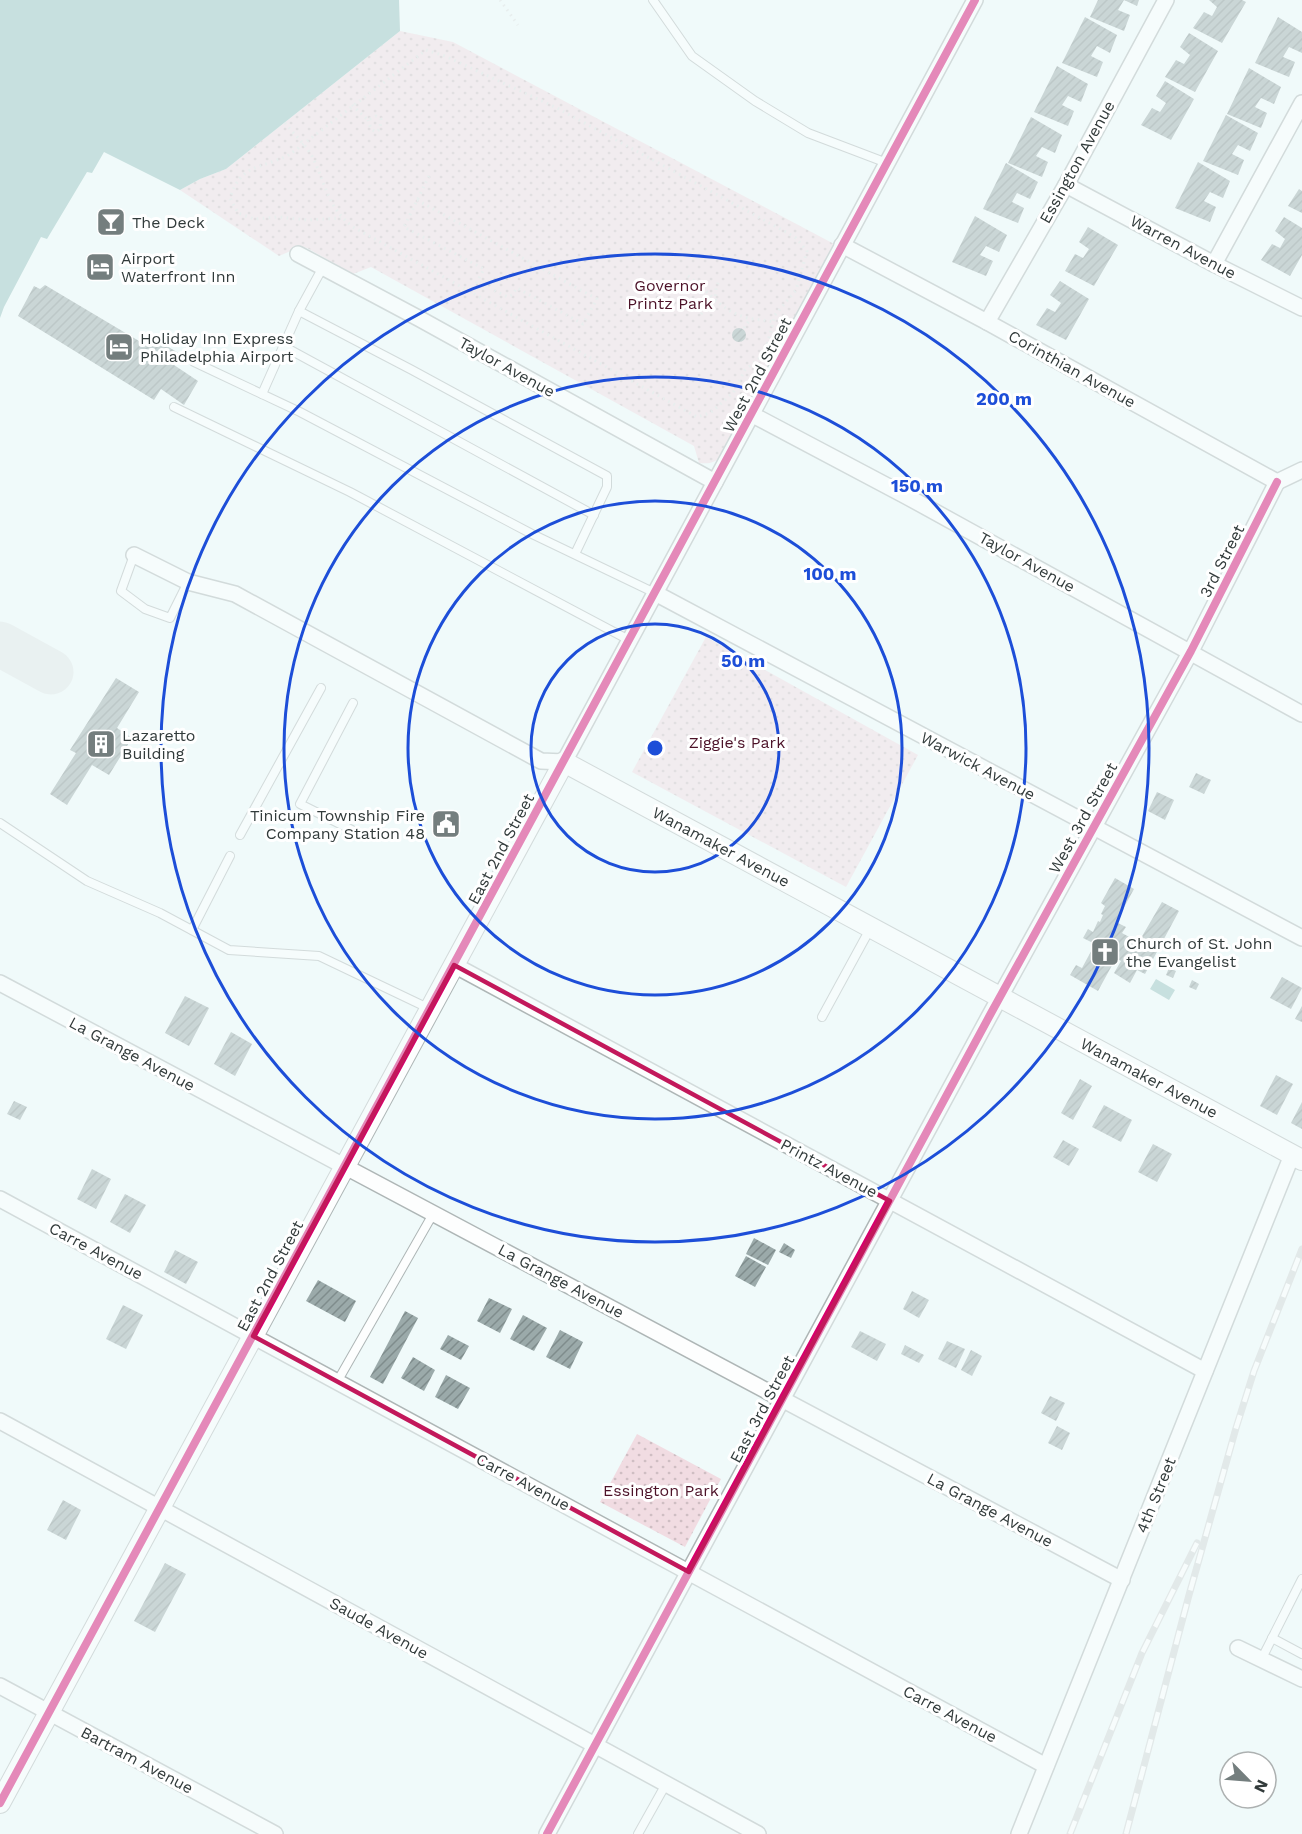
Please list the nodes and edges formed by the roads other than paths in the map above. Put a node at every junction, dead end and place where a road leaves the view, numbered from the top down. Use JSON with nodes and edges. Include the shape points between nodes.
{"nodes":[{"id":1,"x":653,"y":0,"type":"edge"},
{"id":2,"x":975,"y":0,"type":"edge"},
{"id":3,"x":1166,"y":0,"type":"edge"},
{"id":4,"x":1302,"y":103,"type":"edge"},
{"id":5,"x":887,"y":163,"type":"junction"},
{"id":6,"x":1065,"y":184,"type":"junction"},
{"id":7,"x":842,"y":245,"type":"junction"},
{"id":8,"x":298,"y":254,"type":"dead end"},
{"id":9,"x":1214,"y":264,"type":"junction"},
{"id":10,"x":323,"y":267,"type":"junction"},
{"id":11,"x":1302,"y":308,"type":"edge"},
{"id":12,"x":299,"y":311,"type":"junction"},
{"id":13,"x":987,"y":322,"type":"junction"},
{"id":14,"x":283,"y":346,"type":"junction"},
{"id":15,"x":194,"y":362,"type":"dead end"},
{"id":16,"x":262,"y":394,"type":"junction"},
{"id":17,"x":174,"y":407,"type":"dead end"},
{"id":18,"x":751,"y":414,"type":"junction"},
{"id":19,"x":1302,"y":471,"type":"edge"},
{"id":20,"x":715,"y":482,"type":"junction"},
{"id":21,"x":1276,"y":482,"type":"junction"},
{"id":22,"x":594,"y":515,"type":"junction"},
{"id":23,"x":134,"y":555,"type":"joint"},
{"id":24,"x":575,"y":555,"type":"junction"},
{"id":25,"x":188,"y":582,"type":"junction"},
{"id":26,"x":655,"y":593,"type":"junction"},
{"id":27,"x":629,"y":640,"type":"junction"},
{"id":28,"x":1191,"y":651,"type":"junction"},
{"id":29,"x":321,"y":688,"type":"dead end"},
{"id":30,"x":353,"y":703,"type":"dead end"},
{"id":31,"x":1302,"y":714,"type":"edge"},
{"id":32,"x":564,"y":762,"type":"junction"},
{"id":33,"x":0,"y":823,"type":"edge"},
{"id":34,"x":1094,"y":827,"type":"junction"},
{"id":35,"x":352,"y":830,"type":"dead end"},
{"id":36,"x":240,"y":834,"type":"dead end"},
{"id":37,"x":230,"y":856,"type":"dead end"},
{"id":38,"x":871,"y":928,"type":"junction"},
{"id":39,"x":192,"y":930,"type":"junction"},
{"id":40,"x":1302,"y":938,"type":"edge"},
{"id":41,"x":454,"y":965,"type":"junction"},
{"id":42,"x":0,"y":984,"type":"edge"},
{"id":43,"x":1000,"y":997,"type":"junction"},
{"id":44,"x":430,"y":1009,"type":"junction"},
{"id":45,"x":822,"y":1017,"type":"dead end"},
{"id":46,"x":1297,"y":1158,"type":"edge"},
{"id":47,"x":345,"y":1167,"type":"junction"},
{"id":48,"x":0,"y":1199,"type":"edge"},
{"id":49,"x":890,"y":1201,"type":"junction"},
{"id":50,"x":433,"y":1214,"type":"junction"},
{"id":51,"x":253,"y":1336,"type":"junction"},
{"id":52,"x":1205,"y":1371,"type":"junction"},
{"id":53,"x":338,"y":1382,"type":"junction"},
{"id":54,"x":782,"y":1399,"type":"junction"},
{"id":55,"x":0,"y":1421,"type":"edge"},
{"id":56,"x":160,"y":1508,"type":"junction"},
{"id":57,"x":689,"y":1572,"type":"junction"},
{"id":58,"x":1302,"y":1579,"type":"edge"},
{"id":59,"x":1122,"y":1580,"type":"junction"},
{"id":60,"x":1272,"y":1638,"type":"junction"},
{"id":61,"x":1238,"y":1648,"type":"dead end"},
{"id":62,"x":1302,"y":1654,"type":"edge"},
{"id":63,"x":1261,"y":1659,"type":"junction"},
{"id":64,"x":1302,"y":1679,"type":"edge"},
{"id":65,"x":0,"y":1686,"type":"edge"},
{"id":66,"x":49,"y":1713,"type":"junction"},
{"id":67,"x":595,"y":1745,"type":"junction"},
{"id":68,"x":1046,"y":1766,"type":"junction"},
{"id":69,"x":666,"y":1784,"type":"junction"},
{"id":70,"x":0,"y":1803,"type":"edge"},
{"id":71,"x":275,"y":1834,"type":"edge"},
{"id":72,"x":547,"y":1834,"type":"edge"},
{"id":73,"x":638,"y":1834,"type":"edge"},
{"id":74,"x":758,"y":1834,"type":"edge"},
{"id":75,"x":1018,"y":1834,"type":"edge"}],
"edges":[{"from":1,"to":5,"type":"lane","via":[[692,56],[746,94],[808,133]]},
{"from":2,"to":5,"type":"street","name":"West 2nd Street"},
{"from":3,"to":6,"type":"street","name":"Essington Avenue"},
{"from":4,"to":9,"type":"street"},
{"from":5,"to":7,"type":"street","name":"West 2nd Street"},
{"from":6,"to":9,"type":"street","name":"Warren Avenue"},
{"from":6,"to":13,"type":"street","name":"Essington Avenue"},
{"from":7,"to":13,"type":"street","name":"Corinthian Avenue"},
{"from":7,"to":18,"type":"street","name":"West 2nd Street"},
{"from":8,"to":10,"type":"street","name":"Taylor Avenue"},
{"from":9,"to":11,"type":"street","name":"Warren Avenue"},
{"from":10,"to":12,"type":"lane"},
{"from":10,"to":20,"type":"street","name":"Taylor Avenue"},
{"from":12,"to":14,"type":"lane"},
{"from":12,"to":22,"type":"lane","via":[[607,476],[607,487]]},
{"from":13,"to":21,"type":"street","name":"Corinthian Avenue"},
{"from":14,"to":16,"type":"lane"},
{"from":14,"to":22,"type":"lane"},
{"from":15,"to":16,"type":"lane"},
{"from":16,"to":24,"type":"lane"},
{"from":17,"to":27,"type":"lane","via":[[350,492]]},
{"from":18,"to":20,"type":"street","name":"West 2nd Street"},
{"from":18,"to":28,"type":"street","name":"Taylor Avenue"},
{"from":19,"to":21,"type":"street"},
{"from":20,"to":26,"type":"street","name":"West 2nd Street"},
{"from":21,"to":28,"type":"street","name":"3rd Street"},
{"from":22,"to":24,"type":"lane"},
{"from":23,"to":25,"type":"street","name":"Wanamaker Avenue"},
{"from":23,"to":25,"type":"lane","via":[[121,591],[145,609],[170,618]]},
{"from":24,"to":26,"type":"lane"},
{"from":25,"to":32,"type":"street","name":"Wanamaker Avenue","via":[[235,594],[541,761]]},
{"from":26,"to":27,"type":"street","name":"West 2nd Street"},
{"from":26,"to":34,"type":"street","name":"Warwick Avenue"},
{"from":27,"to":32,"type":"street","name":"West 2nd Street"},
{"from":28,"to":31,"type":"street","name":"Taylor Avenue"},
{"from":28,"to":34,"type":"street","name":"West 3rd Street"},
{"from":29,"to":36,"type":"lane"},
{"from":30,"to":35,"type":"lane","via":[[300,804]]},
{"from":32,"to":38,"type":"street","name":"Wanamaker Avenue"},
{"from":32,"to":41,"type":"street","name":"East 2nd Street"},
{"from":33,"to":39,"type":"lane","via":[[87,881]]},
{"from":34,"to":40,"type":"street","name":"Warwick Avenue"},
{"from":34,"to":43,"type":"street","name":"West 3rd Street"},
{"from":37,"to":39,"type":"lane"},
{"from":38,"to":43,"type":"street","name":"Wanamaker Avenue"},
{"from":38,"to":45,"type":"lane"},
{"from":39,"to":44,"type":"lane","via":[[229,950],[319,956]]},
{"from":41,"to":44,"type":"street","name":"East 2nd Street"},
{"from":41,"to":49,"type":"street","name":"Printz Avenue"},
{"from":42,"to":47,"type":"street","name":"La Grange Avenue"},
{"from":43,"to":46,"type":"street","name":"Wanamaker Avenue"},
{"from":43,"to":49,"type":"street","name":"East 3rd Street"},
{"from":44,"to":47,"type":"street","name":"East 2nd Street"},
{"from":46,"to":52,"type":"street","name":"4th Street"},
{"from":47,"to":50,"type":"street","name":"La Grange Avenue"},
{"from":47,"to":51,"type":"street","name":"East 2nd Street"},
{"from":48,"to":51,"type":"street","name":"Carre Avenue"},
{"from":49,"to":52,"type":"street","name":"Printz Avenue"},
{"from":49,"to":54,"type":"street","name":"East 3rd Street"},
{"from":50,"to":53,"type":"lane"},
{"from":50,"to":54,"type":"street","name":"La Grange Avenue"},
{"from":51,"to":53,"type":"street","name":"Carre Avenue"},
{"from":51,"to":56,"type":"street","name":"East 2nd Street"},
{"from":52,"to":59,"type":"street","name":"4th Street"},
{"from":53,"to":57,"type":"street","name":"Carre Avenue"},
{"from":54,"to":57,"type":"street","name":"East 3rd Street"},
{"from":54,"to":59,"type":"street","name":"La Grange Avenue"},
{"from":55,"to":56,"type":"street","name":"Saude Avenue"},
{"from":56,"to":66,"type":"street","name":"East 2nd Street"},
{"from":56,"to":67,"type":"street","name":"Saude Avenue"},
{"from":57,"to":67,"type":"street","name":"East 3rd Street"},
{"from":57,"to":68,"type":"street","name":"Carre Avenue"},
{"from":58,"to":60,"type":"lane"},
{"from":59,"to":68,"type":"street","name":"4th Street"},
{"from":60,"to":62,"type":"lane"},
{"from":60,"to":63,"type":"lane"},
{"from":61,"to":63,"type":"street"},
{"from":63,"to":64,"type":"street"},
{"from":65,"to":66,"type":"street","name":"Bartram Avenue"},
{"from":66,"to":70,"type":"street","name":"East 2nd Street"},
{"from":66,"to":71,"type":"street","name":"Bartram Avenue"},
{"from":67,"to":69,"type":"street","name":"Saude Avenue"},
{"from":67,"to":72,"type":"street","name":"East 3rd Street"},
{"from":68,"to":75,"type":"street","name":"4th Street"},
{"from":69,"to":73,"type":"lane"},
{"from":69,"to":74,"type":"street","name":"Saude Avenue"}]}
